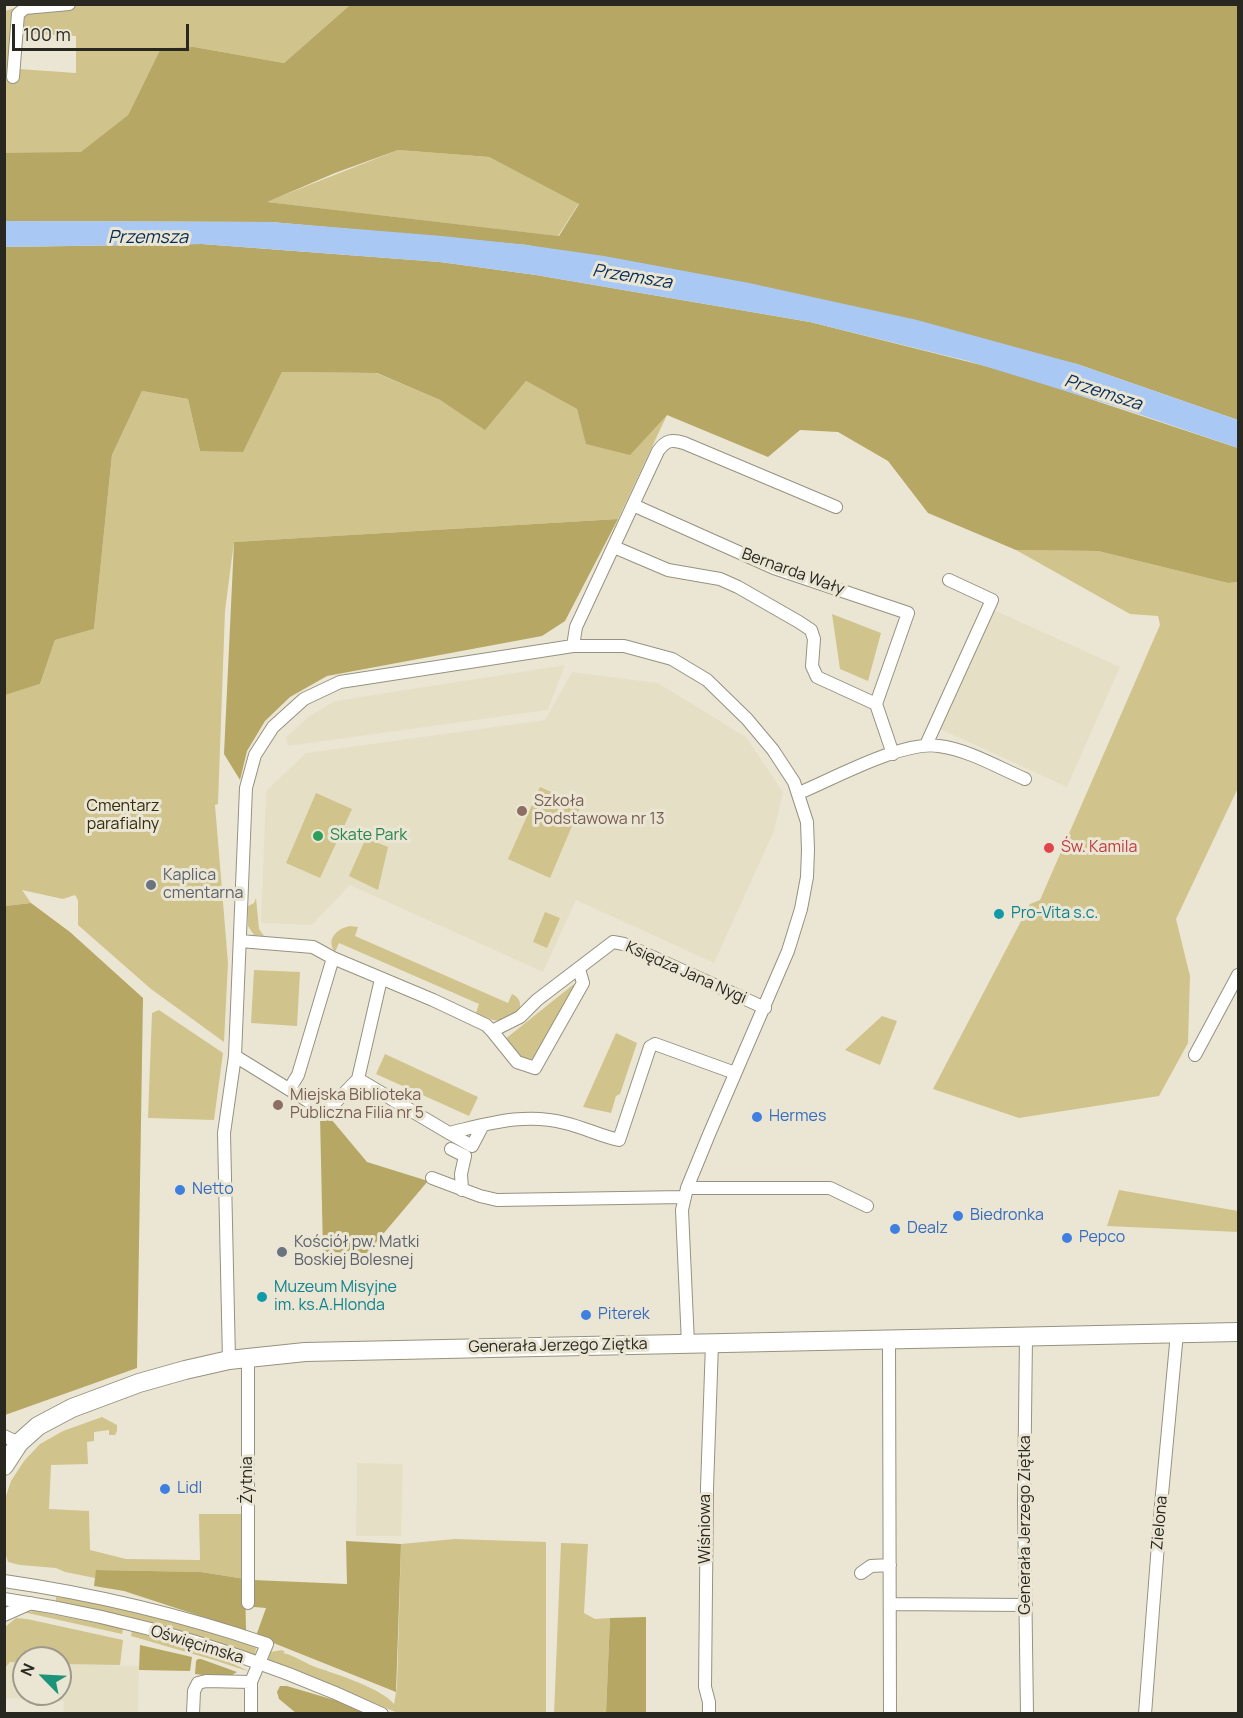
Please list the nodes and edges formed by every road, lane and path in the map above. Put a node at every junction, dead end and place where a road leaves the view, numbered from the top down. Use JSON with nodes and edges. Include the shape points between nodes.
{"nodes":[{"id":1,"x":69,"y":4,"type":"edge"},
{"id":2,"x":13,"y":77,"type":"dead end"},
{"id":3,"x":633,"y":505,"type":"junction"},
{"id":4,"x":836,"y":507,"type":"dead end"},
{"id":5,"x":614,"y":547,"type":"junction"},
{"id":6,"x":949,"y":580,"type":"dead end"},
{"id":7,"x":573,"y":646,"type":"junction"},
{"id":8,"x":876,"y":704,"type":"junction"},
{"id":9,"x":926,"y":745,"type":"junction"},
{"id":10,"x":893,"y":754,"type":"junction"},
{"id":11,"x":1025,"y":779,"type":"dead end"},
{"id":12,"x":800,"y":793,"type":"junction"},
{"id":13,"x":240,"y":941,"type":"junction"},
{"id":14,"x":333,"y":958,"type":"junction"},
{"id":15,"x":579,"y":969,"type":"junction"},
{"id":16,"x":1239,"y":975,"type":"edge"},
{"id":17,"x":381,"y":979,"type":"junction"},
{"id":18,"x":765,"y":1008,"type":"junction"},
{"id":19,"x":492,"y":1031,"type":"junction"},
{"id":20,"x":1195,"y":1055,"type":"dead end"},
{"id":21,"x":235,"y":1056,"type":"junction"},
{"id":22,"x":735,"y":1073,"type":"junction"},
{"id":23,"x":358,"y":1079,"type":"junction"},
{"id":24,"x":290,"y":1088,"type":"junction"},
{"id":25,"x":483,"y":1125,"type":"junction"},
{"id":26,"x":449,"y":1133,"type":"junction"},
{"id":27,"x":451,"y":1149,"type":"dead end"},
{"id":28,"x":432,"y":1178,"type":"dead end"},
{"id":29,"x":462,"y":1190,"type":"junction"},
{"id":30,"x":686,"y":1193,"type":"junction"},
{"id":31,"x":867,"y":1206,"type":"dead end"},
{"id":32,"x":1239,"y":1332,"type":"edge"},
{"id":33,"x":1177,"y":1333,"type":"junction"},
{"id":34,"x":1026,"y":1336,"type":"junction"},
{"id":35,"x":889,"y":1339,"type":"junction"},
{"id":36,"x":712,"y":1343,"type":"junction"},
{"id":37,"x":688,"y":1344,"type":"junction"},
{"id":38,"x":248,"y":1358,"type":"junction"},
{"id":39,"x":229,"y":1360,"type":"junction"},
{"id":40,"x":12,"y":1439,"type":"edge"},
{"id":41,"x":4,"y":1466,"type":"edge"},
{"id":42,"x":890,"y":1565,"type":"junction"},
{"id":43,"x":861,"y":1573,"type":"dead end"},
{"id":44,"x":4,"y":1581,"type":"edge"},
{"id":45,"x":4,"y":1599,"type":"edge"},
{"id":46,"x":32,"y":1603,"type":"junction"},
{"id":47,"x":248,"y":1603,"type":"dead end"},
{"id":48,"x":890,"y":1604,"type":"junction"},
{"id":49,"x":1026,"y":1605,"type":"junction"},
{"id":50,"x":4,"y":1615,"type":"edge"},
{"id":51,"x":259,"y":1665,"type":"junction"},
{"id":52,"x":251,"y":1682,"type":"junction"},
{"id":53,"x":193,"y":1713,"type":"edge"},
{"id":54,"x":251,"y":1713,"type":"edge"},
{"id":55,"x":382,"y":1713,"type":"edge"},
{"id":56,"x":709,"y":1713,"type":"edge"},
{"id":57,"x":890,"y":1713,"type":"edge"},
{"id":58,"x":1027,"y":1713,"type":"edge"},
{"id":59,"x":1145,"y":1713,"type":"edge"}],
"edges":[{"from":1,"to":2,"type":"street","via":[[25,8],[18,14]]},
{"from":3,"to":4,"type":"street","via":[[658,451],[663,444],[675,440]]},
{"from":3,"to":5,"type":"street"},
{"from":3,"to":8,"type":"street","name":"Bernarda Wały","via":[[774,568],[908,613]]},
{"from":5,"to":7,"type":"street","via":[[576,627]]},
{"from":5,"to":8,"type":"street","name":"Bernarda Wały","via":[[668,570],[720,579],[799,622],[811,630],[814,639],[812,666],[817,677]]},
{"from":6,"to":9,"type":"street","via":[[992,600]]},
{"from":7,"to":12,"type":"street","via":[[624,646],[672,659],[707,680],[773,750]]},
{"from":7,"to":13,"type":"street","via":[[340,682],[304,699],[286,713],[263,740],[246,788]]},
{"from":8,"to":10,"type":"street"},
{"from":9,"to":10,"type":"street"},
{"from":9,"to":11,"type":"street","via":[[965,753]]},
{"from":10,"to":12,"type":"street"},
{"from":12,"to":18,"type":"street","via":[[807,822],[807,877],[788,951]]},
{"from":13,"to":14,"type":"street","via":[[313,947]]},
{"from":13,"to":21,"type":"street"},
{"from":14,"to":17,"type":"street"},
{"from":14,"to":24,"type":"street","via":[[298,1075]]},
{"from":15,"to":18,"type":"street","name":"Księdza Jana Nygi","via":[[613,942],[624,944]]},
{"from":15,"to":19,"type":"street","name":"Księdza Jana Nygi","via":[[520,1017]]},
{"from":15,"to":19,"type":"street","via":[[583,983],[535,1068],[517,1062]]},
{"from":16,"to":20,"type":"street"},
{"from":17,"to":19,"type":"street","via":[[433,1000]]},
{"from":17,"to":23,"type":"street"},
{"from":18,"to":22,"type":"street"},
{"from":21,"to":24,"type":"street"},
{"from":21,"to":39,"type":"street","via":[[224,1133]]},
{"from":22,"to":25,"type":"street","via":[[655,1044],[650,1047],[619,1140],[538,1117],[510,1118]]},
{"from":22,"to":30,"type":"street"},
{"from":23,"to":24,"type":"street","via":[[329,1109],[316,1106]]},
{"from":23,"to":26,"type":"street"},
{"from":25,"to":26,"type":"street"},
{"from":25,"to":26,"type":"street","via":[[472,1146]]},
{"from":27,"to":29,"type":"street","via":[[465,1156]]},
{"from":28,"to":29,"type":"street"},
{"from":29,"to":30,"type":"street","via":[[497,1200]]},
{"from":30,"to":31,"type":"street","via":[[830,1188]]},
{"from":30,"to":37,"type":"street","via":[[682,1210]]},
{"from":32,"to":33,"type":"main road","name":"Generała Jerzego Ziętka"},
{"from":33,"to":34,"type":"main road","name":"Generała Jerzego Ziętka"},
{"from":33,"to":59,"type":"street","name":"Zielona"},
{"from":34,"to":35,"type":"main road","name":"Generała Jerzego Ziętka"},
{"from":34,"to":49,"type":"street","name":"Generała Jerzego Ziętka"},
{"from":35,"to":36,"type":"main road","name":"Generała Jerzego Ziętka"},
{"from":35,"to":42,"type":"street"},
{"from":36,"to":37,"type":"main road","name":"Generała Jerzego Ziętka"},
{"from":36,"to":56,"type":"street","name":"Wiśniowa","via":[[706,1488],[705,1687]]},
{"from":37,"to":38,"type":"main road","name":"Generała Jerzego Ziętka","via":[[305,1352]]},
{"from":38,"to":39,"type":"main road","name":"Generała Jerzego Ziętka"},
{"from":38,"to":47,"type":"street","name":"Żytnia"},
{"from":39,"to":40,"type":"main road","name":"Generała Jerzego Ziętka","via":[[139,1383],[72,1408]]},
{"from":40,"to":41,"type":"main road","name":"Generała Jerzego Ziętka"},
{"from":42,"to":43,"type":"street","via":[[871,1566]]},
{"from":42,"to":48,"type":"street"},
{"from":44,"to":51,"type":"street","name":"Oświęcimska","via":[[97,1597],[267,1644]]},
{"from":45,"to":46,"type":"street","name":"Oświęcimska"},
{"from":46,"to":50,"type":"street"},
{"from":46,"to":51,"type":"street","name":"Oświęcimska","via":[[178,1636]]},
{"from":48,"to":49,"type":"street"},
{"from":48,"to":57,"type":"street"},
{"from":49,"to":58,"type":"street","name":"Generała Jerzego Ziętka"},
{"from":51,"to":52,"type":"street"},
{"from":51,"to":55,"type":"street","name":"Oświęcimska"},
{"from":52,"to":53,"type":"street","via":[[198,1683]]},
{"from":52,"to":54,"type":"street"}]}
